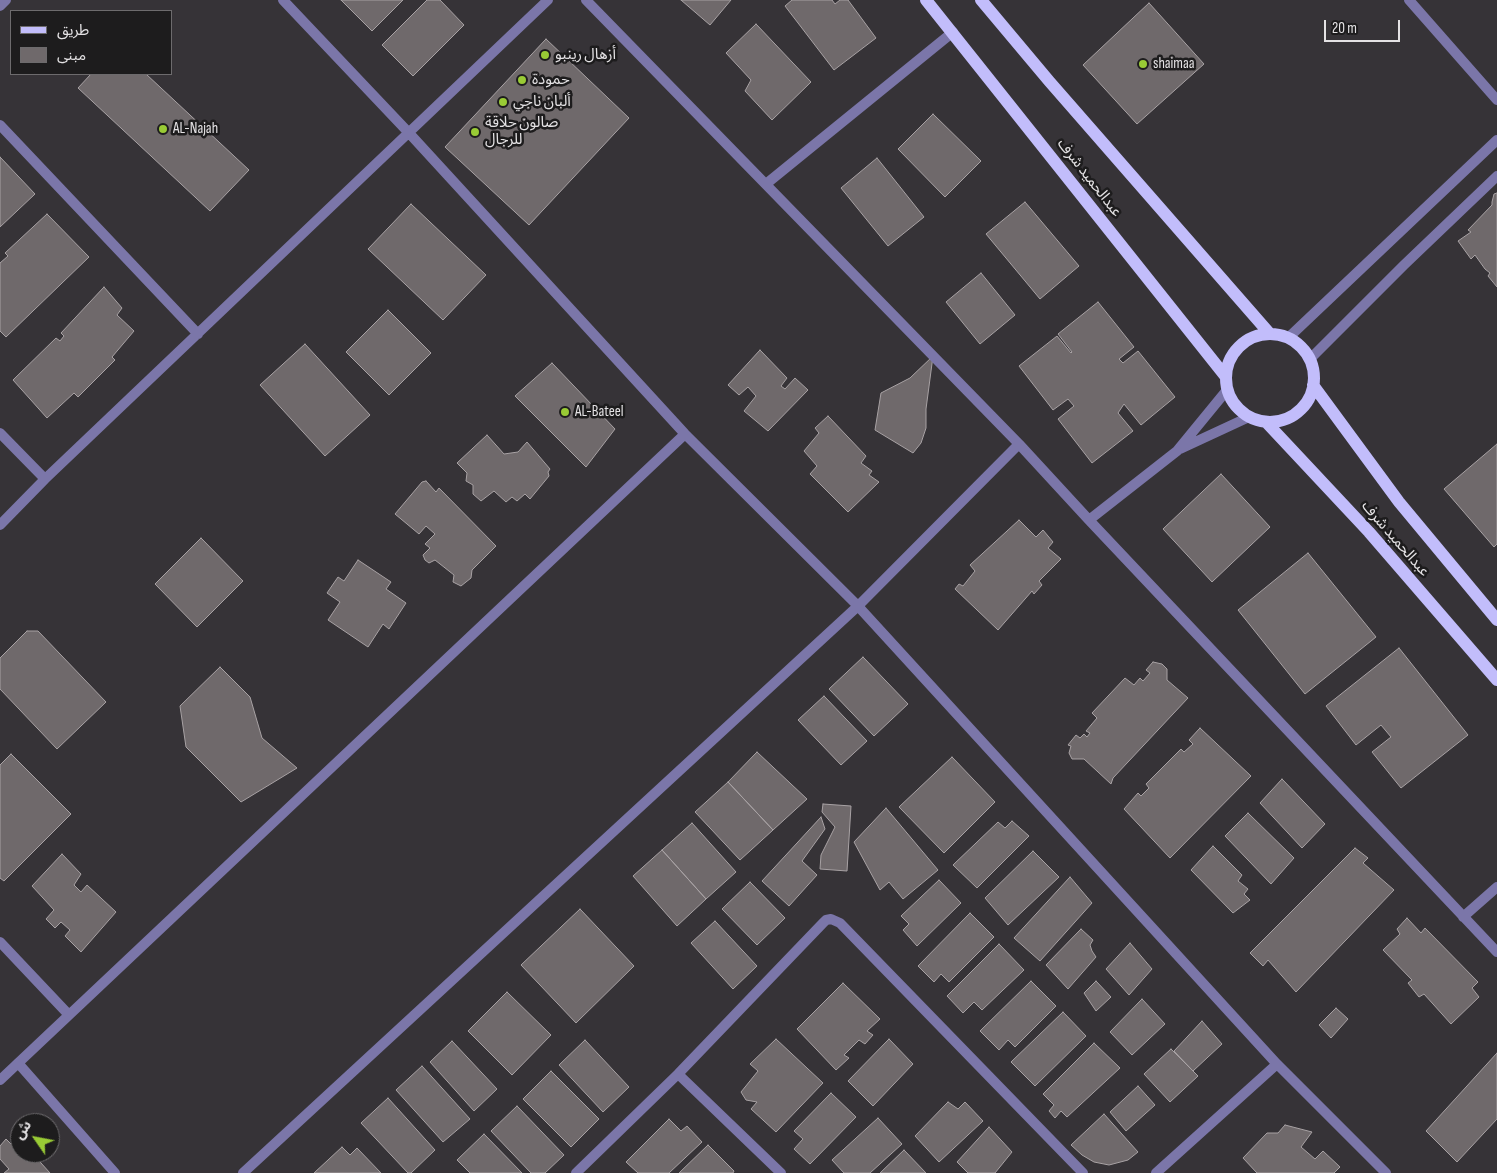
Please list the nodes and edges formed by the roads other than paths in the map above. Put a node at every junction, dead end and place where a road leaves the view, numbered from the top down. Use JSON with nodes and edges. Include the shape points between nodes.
{"nodes":[{"id":1,"x":6,"y":0,"type":"edge"},
{"id":2,"x":283,"y":0,"type":"edge"},
{"id":3,"x":548,"y":0,"type":"edge"},
{"id":4,"x":586,"y":0,"type":"edge"},
{"id":5,"x":926,"y":0,"type":"edge"},
{"id":6,"x":981,"y":0,"type":"edge"},
{"id":7,"x":1410,"y":0,"type":"edge"},
{"id":8,"x":0,"y":6,"type":"edge"},
{"id":9,"x":953,"y":32,"type":"junction"},
{"id":10,"x":1497,"y":100,"type":"edge"},
{"id":11,"x":0,"y":125,"type":"edge"},
{"id":12,"x":408,"y":133,"type":"junction"},
{"id":13,"x":1497,"y":140,"type":"edge"},
{"id":14,"x":1497,"y":176,"type":"edge"},
{"id":15,"x":766,"y":184,"type":"junction"},
{"id":16,"x":198,"y":334,"type":"junction"},
{"id":17,"x":1270,"y":334,"type":"junction"},
{"id":18,"x":1288,"y":338,"type":"junction"},
{"id":19,"x":1310,"y":359,"type":"junction"},
{"id":20,"x":1227,"y":384,"type":"junction"},
{"id":21,"x":1313,"y":385,"type":"junction"},
{"id":22,"x":1249,"y":417,"type":"junction"},
{"id":23,"x":1266,"y":422,"type":"junction"},
{"id":24,"x":0,"y":433,"type":"edge"},
{"id":25,"x":685,"y":434,"type":"junction"},
{"id":26,"x":1019,"y":444,"type":"junction"},
{"id":27,"x":1176,"y":451,"type":"junction"},
{"id":28,"x":44,"y":478,"type":"junction"},
{"id":29,"x":1089,"y":520,"type":"junction"},
{"id":30,"x":0,"y":525,"type":"edge"},
{"id":31,"x":858,"y":606,"type":"junction"},
{"id":32,"x":1497,"y":620,"type":"edge"},
{"id":33,"x":1497,"y":680,"type":"edge"},
{"id":34,"x":1497,"y":887,"type":"edge"},
{"id":35,"x":1464,"y":917,"type":"junction"},
{"id":36,"x":0,"y":942,"type":"edge"},
{"id":37,"x":1497,"y":952,"type":"edge"},
{"id":38,"x":69,"y":1015,"type":"junction"},
{"id":39,"x":18,"y":1063,"type":"junction"},
{"id":40,"x":1277,"y":1064,"type":"junction"},
{"id":41,"x":678,"y":1074,"type":"junction"},
{"id":42,"x":0,"y":1080,"type":"edge"},
{"id":43,"x":115,"y":1173,"type":"edge"},
{"id":44,"x":242,"y":1173,"type":"edge"},
{"id":45,"x":576,"y":1173,"type":"edge"},
{"id":46,"x":781,"y":1173,"type":"edge"},
{"id":47,"x":1083,"y":1173,"type":"edge"},
{"id":48,"x":1156,"y":1173,"type":"edge"},
{"id":49,"x":1386,"y":1173,"type":"edge"}],
"edges":[{"from":1,"to":8,"type":"street"},
{"from":2,"to":12,"type":"street"},
{"from":3,"to":12,"type":"street"},
{"from":4,"to":15,"type":"street"},
{"from":5,"to":9,"type":"main road","name":"عبدالحميد شرف"},
{"from":6,"to":17,"type":"main road","name":"عبدالحميد شرف"},
{"from":7,"to":10,"type":"street"},
{"from":9,"to":15,"type":"street"},
{"from":9,"to":20,"type":"main road","name":"عبدالحميد شرف"},
{"from":11,"to":16,"type":"street"},
{"from":12,"to":16,"type":"street"},
{"from":12,"to":25,"type":"street"},
{"from":13,"to":18,"type":"street"},
{"from":14,"to":19,"type":"street"},
{"from":15,"to":26,"type":"street"},
{"from":16,"to":28,"type":"street"},
{"from":17,"to":18,"type":"main road"},
{"from":17,"to":20,"type":"main road","via":[[1254,337],[1239,347],[1230,361]]},
{"from":18,"to":19,"type":"main road","via":[[1301,346]]},
{"from":19,"to":21,"type":"main road"},
{"from":20,"to":22,"type":"main road","via":[[1235,406]]},
{"from":20,"to":27,"type":"street"},
{"from":21,"to":23,"type":"main road","via":[[1309,398],[1291,417],[1279,422]]},
{"from":21,"to":32,"type":"main road","name":"عبدالحميد شرف","via":[[1399,502]]},
{"from":22,"to":23,"type":"main road"},
{"from":22,"to":27,"type":"street"},
{"from":23,"to":33,"type":"main road","name":"عبدالحميد شرف","via":[[1369,532]]},
{"from":24,"to":28,"type":"street"},
{"from":25,"to":31,"type":"street"},
{"from":25,"to":38,"type":"street"},
{"from":26,"to":29,"type":"street"},
{"from":26,"to":31,"type":"street"},
{"from":27,"to":29,"type":"street"},
{"from":28,"to":30,"type":"street"},
{"from":29,"to":35,"type":"street"},
{"from":31,"to":40,"type":"street"},
{"from":31,"to":44,"type":"street"},
{"from":34,"to":35,"type":"street"},
{"from":35,"to":37,"type":"street"},
{"from":36,"to":38,"type":"street"},
{"from":38,"to":39,"type":"street"},
{"from":39,"to":42,"type":"street"},
{"from":39,"to":43,"type":"street"},
{"from":40,"to":48,"type":"street"},
{"from":40,"to":49,"type":"street"},
{"from":41,"to":45,"type":"street"},
{"from":41,"to":46,"type":"street"},
{"from":41,"to":47,"type":"street","via":[[826,920],[835,920]]}]}
